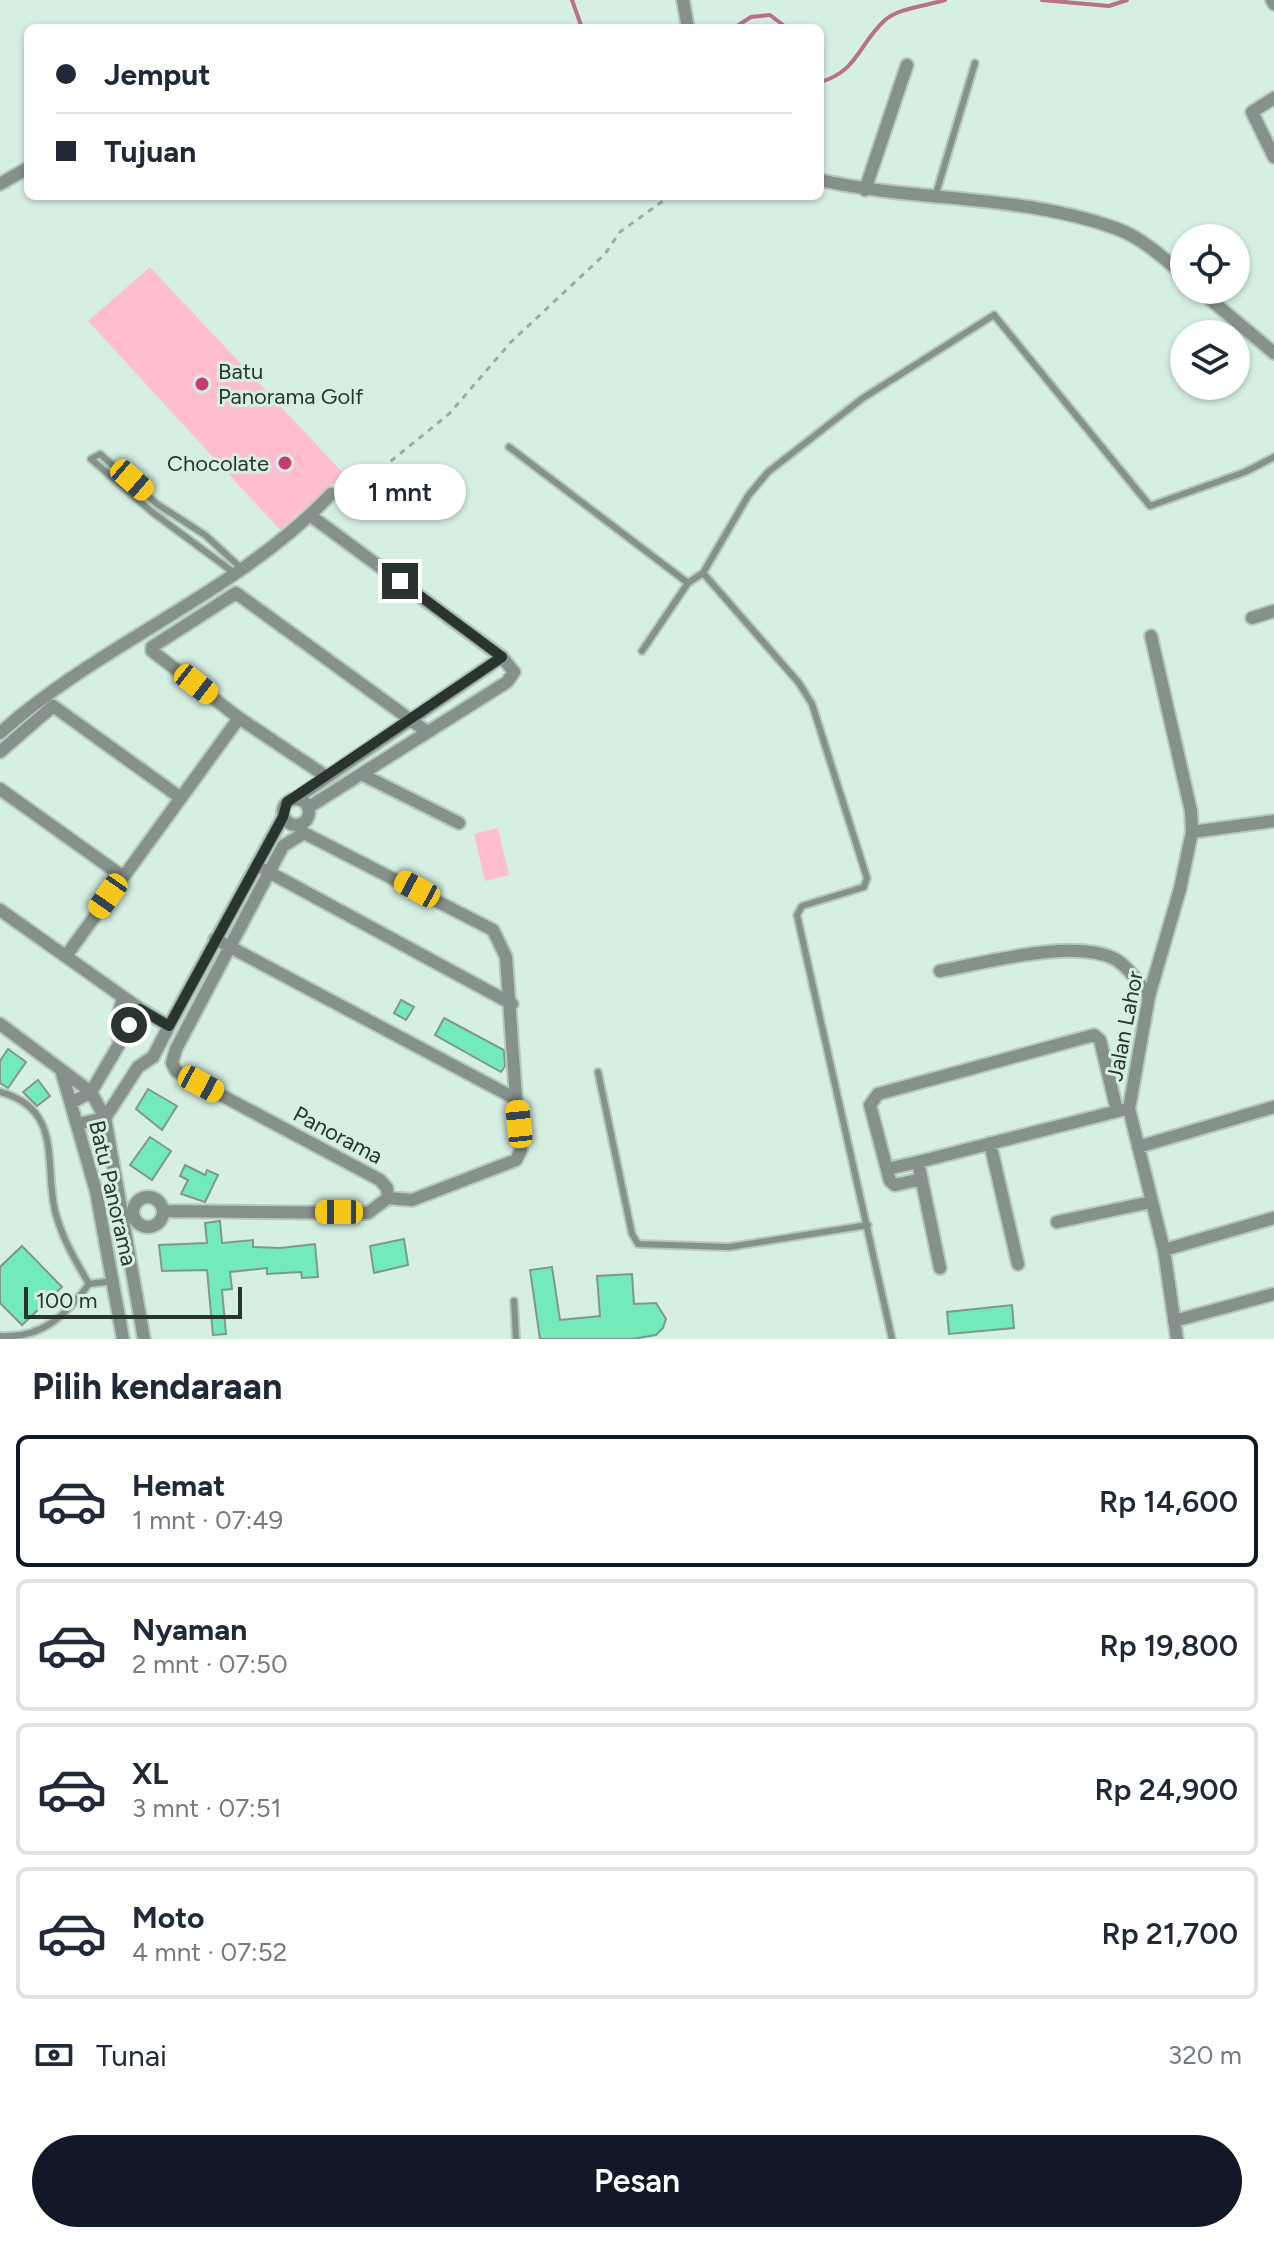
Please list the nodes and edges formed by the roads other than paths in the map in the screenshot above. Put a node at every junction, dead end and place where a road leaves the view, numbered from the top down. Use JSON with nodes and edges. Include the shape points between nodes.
{"nodes":[{"id":1,"x":683,"y":0,"type":"edge"},
{"id":2,"x":687,"y":24,"type":"edge"},
{"id":3,"x":975,"y":63,"type":"dead end"},
{"id":4,"x":907,"y":65,"type":"dead end"},
{"id":5,"x":1274,"y":98,"type":"edge"},
{"id":6,"x":1269,"y":138,"type":"edge"},
{"id":7,"x":1274,"y":157,"type":"edge"},
{"id":8,"x":24,"y":170,"type":"edge"},
{"id":9,"x":824,"y":181,"type":"edge"},
{"id":10,"x":0,"y":184,"type":"edge"},
{"id":11,"x":865,"y":190,"type":"junction"},
{"id":12,"x":935,"y":197,"type":"junction"},
{"id":13,"x":1170,"y":264,"type":"edge"},
{"id":14,"x":1216,"y":304,"type":"edge"},
{"id":15,"x":1274,"y":353,"type":"edge"},
{"id":16,"x":509,"y":447,"type":"dead end"},
{"id":17,"x":1274,"y":457,"type":"edge"},
{"id":18,"x":335,"y":500,"type":"road end"},
{"id":19,"x":311,"y":516,"type":"junction"},
{"id":20,"x":237,"y":570,"type":"junction"},
{"id":21,"x":703,"y":573,"type":"junction"},
{"id":22,"x":688,"y":583,"type":"junction"},
{"id":23,"x":1274,"y":611,"type":"edge"},
{"id":24,"x":1252,"y":618,"type":"dead end"},
{"id":25,"x":1151,"y":636,"type":"dead end"},
{"id":26,"x":642,"y":651,"type":"dead end"},
{"id":27,"x":502,"y":657,"type":"junction"},
{"id":28,"x":239,"y":718,"type":"junction"},
{"id":29,"x":411,"y":719,"type":"junction"},
{"id":30,"x":426,"y":731,"type":"junction"},
{"id":31,"x":0,"y":733,"type":"edge"},
{"id":32,"x":0,"y":752,"type":"edge"},
{"id":33,"x":361,"y":774,"type":"junction"},
{"id":34,"x":327,"y":777,"type":"junction"},
{"id":35,"x":0,"y":789,"type":"edge"},
{"id":36,"x":181,"y":798,"type":"junction"},
{"id":37,"x":295,"y":799,"type":"junction"},
{"id":38,"x":309,"y":807,"type":"junction"},
{"id":39,"x":283,"y":817,"type":"junction"},
{"id":40,"x":1274,"y":821,"type":"edge"},
{"id":41,"x":459,"y":823,"type":"dead end"},
{"id":42,"x":305,"y":828,"type":"junction"},
{"id":43,"x":1192,"y":832,"type":"junction"},
{"id":44,"x":256,"y":866,"type":"junction"},
{"id":45,"x":270,"y":872,"type":"junction"},
{"id":46,"x":122,"y":876,"type":"junction"},
{"id":47,"x":0,"y":910,"type":"edge"},
{"id":48,"x":215,"y":939,"type":"junction"},
{"id":49,"x":230,"y":949,"type":"junction"},
{"id":50,"x":66,"y":956,"type":"junction"},
{"id":51,"x":940,"y":971,"type":"dead end"},
{"id":52,"x":1149,"y":996,"type":"junction"},
{"id":53,"x":123,"y":998,"type":"junction"},
{"id":54,"x":512,"y":1004,"type":"junction"},
{"id":55,"x":140,"y":1009,"type":"junction"},
{"id":56,"x":0,"y":1024,"type":"edge"},
{"id":57,"x":169,"y":1026,"type":"junction"},
{"id":58,"x":119,"y":1041,"type":"junction"},
{"id":59,"x":153,"y":1057,"type":"junction"},
{"id":60,"x":176,"y":1071,"type":"junction"},
{"id":61,"x":598,"y":1072,"type":"dead end"},
{"id":62,"x":62,"y":1073,"type":"junction"},
{"id":63,"x":0,"y":1092,"type":"edge"},
{"id":64,"x":91,"y":1092,"type":"junction"},
{"id":65,"x":516,"y":1099,"type":"junction"},
{"id":66,"x":71,"y":1103,"type":"junction"},
{"id":67,"x":1274,"y":1107,"type":"edge"},
{"id":68,"x":1123,"y":1110,"type":"junction"},
{"id":69,"x":105,"y":1118,"type":"junction"},
{"id":70,"x":78,"y":1124,"type":"junction"},
{"id":71,"x":990,"y":1143,"type":"junction"},
{"id":72,"x":1138,"y":1147,"type":"junction"},
{"id":73,"x":918,"y":1162,"type":"junction"},
{"id":74,"x":887,"y":1169,"type":"junction"},
{"id":75,"x":921,"y":1179,"type":"junction"},
{"id":76,"x":388,"y":1198,"type":"junction"},
{"id":77,"x":136,"y":1202,"type":"junction"},
{"id":78,"x":1151,"y":1202,"type":"junction"},
{"id":79,"x":122,"y":1206,"type":"junction"},
{"id":80,"x":100,"y":1210,"type":"junction"},
{"id":81,"x":163,"y":1211,"type":"junction"},
{"id":82,"x":1274,"y":1218,"type":"edge"},
{"id":83,"x":1057,"y":1222,"type":"dead end"},
{"id":84,"x":132,"y":1225,"type":"junction"},
{"id":85,"x":868,"y":1225,"type":"junction"},
{"id":86,"x":103,"y":1230,"type":"junction"},
{"id":87,"x":1164,"y":1250,"type":"junction"},
{"id":88,"x":1018,"y":1264,"type":"dead end"},
{"id":89,"x":940,"y":1268,"type":"dead end"},
{"id":90,"x":113,"y":1281,"type":"junction"},
{"id":91,"x":89,"y":1284,"type":"junction"},
{"id":92,"x":1274,"y":1294,"type":"edge"},
{"id":93,"x":514,"y":1301,"type":"dead end"},
{"id":94,"x":1174,"y":1321,"type":"junction"},
{"id":95,"x":0,"y":1336,"type":"edge"},
{"id":96,"x":123,"y":1339,"type":"edge"},
{"id":97,"x":144,"y":1339,"type":"edge"},
{"id":98,"x":516,"y":1339,"type":"edge"},
{"id":99,"x":892,"y":1339,"type":"edge"},
{"id":100,"x":1177,"y":1339,"type":"edge"}],
"edges":[{"from":1,"to":2,"type":"street"},
{"from":3,"to":12,"type":"lane"},
{"from":4,"to":11,"type":"street"},
{"from":5,"to":6,"type":"street","via":[[1252,112]]},
{"from":6,"to":7,"type":"street"},
{"from":8,"to":10,"type":"street"},
{"from":9,"to":11,"type":"street"},
{"from":11,"to":12,"type":"street"},
{"from":12,"to":13,"type":"street","via":[[1015,206],[1116,228]]},
{"from":14,"to":15,"type":"street"},
{"from":16,"to":22,"type":"lane"},
{"from":17,"to":21,"type":"lane","via":[[1150,506],[994,315],[863,398],[768,472]]},
{"from":18,"to":19,"type":"street"},
{"from":19,"to":20,"type":"street"},
{"from":19,"to":27,"type":"street"},
{"from":20,"to":20,"type":"lane","via":[[152,512],[91,459],[100,454],[157,504],[205,535]]},
{"from":20,"to":31,"type":"street","via":[[49,691]]},
{"from":21,"to":22,"type":"lane"},
{"from":21,"to":85,"type":"lane","via":[[812,704],[867,878],[864,887],[802,906],[797,915]]},
{"from":22,"to":26,"type":"lane"},
{"from":23,"to":24,"type":"street"},
{"from":25,"to":43,"type":"street","name":"Jalan Lahor"},
{"from":27,"to":29,"type":"street"},
{"from":27,"to":30,"type":"street","via":[[514,668],[507,682]]},
{"from":28,"to":29,"type":"street","via":[[152,649],[234,593]]},
{"from":28,"to":34,"type":"street"},
{"from":28,"to":36,"type":"street"},
{"from":29,"to":30,"type":"street"},
{"from":29,"to":34,"type":"street"},
{"from":30,"to":33,"type":"street"},
{"from":32,"to":36,"type":"street","via":[[53,706]]},
{"from":33,"to":38,"type":"street"},
{"from":33,"to":41,"type":"street"},
{"from":34,"to":37,"type":"street"},
{"from":35,"to":46,"type":"street"},
{"from":36,"to":46,"type":"street"},
{"from":37,"to":38,"type":"street"},
{"from":37,"to":39,"type":"street","via":[[287,802]]},
{"from":38,"to":42,"type":"street"},
{"from":39,"to":42,"type":"street"},
{"from":39,"to":44,"type":"street"},
{"from":40,"to":43,"type":"street"},
{"from":42,"to":45,"type":"street","via":[[283,846]]},
{"from":42,"to":54,"type":"street","via":[[489,926],[506,957]]},
{"from":43,"to":52,"type":"street","name":"Jalan Lahor"},
{"from":44,"to":45,"type":"street"},
{"from":44,"to":48,"type":"street"},
{"from":45,"to":49,"type":"street"},
{"from":45,"to":54,"type":"street"},
{"from":46,"to":50,"type":"street"},
{"from":47,"to":50,"type":"street"},
{"from":48,"to":49,"type":"street"},
{"from":48,"to":57,"type":"street"},
{"from":49,"to":60,"type":"street","via":[[176,1049]]},
{"from":49,"to":65,"type":"street"},
{"from":50,"to":53,"type":"street"},
{"from":51,"to":52,"type":"street","via":[[1064,951],[1092,953],[1115,960]]},
{"from":52,"to":68,"type":"street","name":"Jalan Lahor"},
{"from":53,"to":55,"type":"street"},
{"from":53,"to":58,"type":"street","via":[[117,1019]]},
{"from":54,"to":65,"type":"street"},
{"from":55,"to":57,"type":"street"},
{"from":55,"to":58,"type":"street"},
{"from":56,"to":62,"type":"street"},
{"from":57,"to":59,"type":"street"},
{"from":58,"to":64,"type":"street"},
{"from":59,"to":60,"type":"street","name":"Panorama"},
{"from":59,"to":69,"type":"street","via":[[138,1067]]},
{"from":60,"to":76,"type":"street","name":"Panorama","via":[[380,1180]]},
{"from":61,"to":85,"type":"lane","via":[[638,1244],[729,1247]]},
{"from":62,"to":64,"type":"street"},
{"from":62,"to":66,"type":"street","name":"Batu Panorama"},
{"from":63,"to":91,"type":"lane","via":[[16,1097],[48,1133],[63,1240]]},
{"from":64,"to":66,"type":"street"},
{"from":64,"to":69,"type":"street"},
{"from":65,"to":76,"type":"street","via":[[521,1150],[516,1160],[412,1200]]},
{"from":66,"to":70,"type":"street","name":"Batu Panorama"},
{"from":67,"to":72,"type":"street"},
{"from":68,"to":71,"type":"street"},
{"from":68,"to":72,"type":"street","name":"Jalan Lahor"},
{"from":68,"to":74,"type":"street","via":[[1099,1038],[1090,1036],[874,1097],[870,1105]]},
{"from":69,"to":70,"type":"street"},
{"from":69,"to":79,"type":"street"},
{"from":70,"to":80,"type":"street","name":"Batu Panorama"},
{"from":71,"to":73,"type":"street"},
{"from":71,"to":88,"type":"street"},
{"from":72,"to":78,"type":"street","name":"Jalan Lahor"},
{"from":73,"to":74,"type":"street"},
{"from":73,"to":75,"type":"street"},
{"from":74,"to":75,"type":"street","via":[[895,1185]]},
{"from":75,"to":89,"type":"street"},
{"from":76,"to":81,"type":"street","name":"Panorama","via":[[368,1213]]},
{"from":77,"to":79,"type":"street"},
{"from":77,"to":81,"type":"street","name":"Panorama","via":[[153,1198]]},
{"from":77,"to":84,"type":"street"},
{"from":78,"to":83,"type":"street"},
{"from":78,"to":87,"type":"street","name":"Jalan Lahor"},
{"from":79,"to":80,"type":"street"},
{"from":79,"to":84,"type":"street"},
{"from":80,"to":86,"type":"street","name":"Batu Panorama"},
{"from":81,"to":84,"type":"street","name":"Panorama","via":[[155,1226]]},
{"from":82,"to":87,"type":"street"},
{"from":84,"to":86,"type":"street"},
{"from":84,"to":97,"type":"street","name":"Batu Panorama","via":[[130,1246]]},
{"from":85,"to":99,"type":"lane"},
{"from":86,"to":90,"type":"street","name":"Batu Panorama"},
{"from":87,"to":94,"type":"street","name":"Jalan Lahor"},
{"from":90,"to":91,"type":"lane"},
{"from":90,"to":96,"type":"street","name":"Batu Panorama"},
{"from":91,"to":95,"type":"lane","via":[[49,1330]]},
{"from":92,"to":94,"type":"street"},
{"from":93,"to":98,"type":"lane"},
{"from":94,"to":100,"type":"street","name":"Jalan Lahor"}]}
